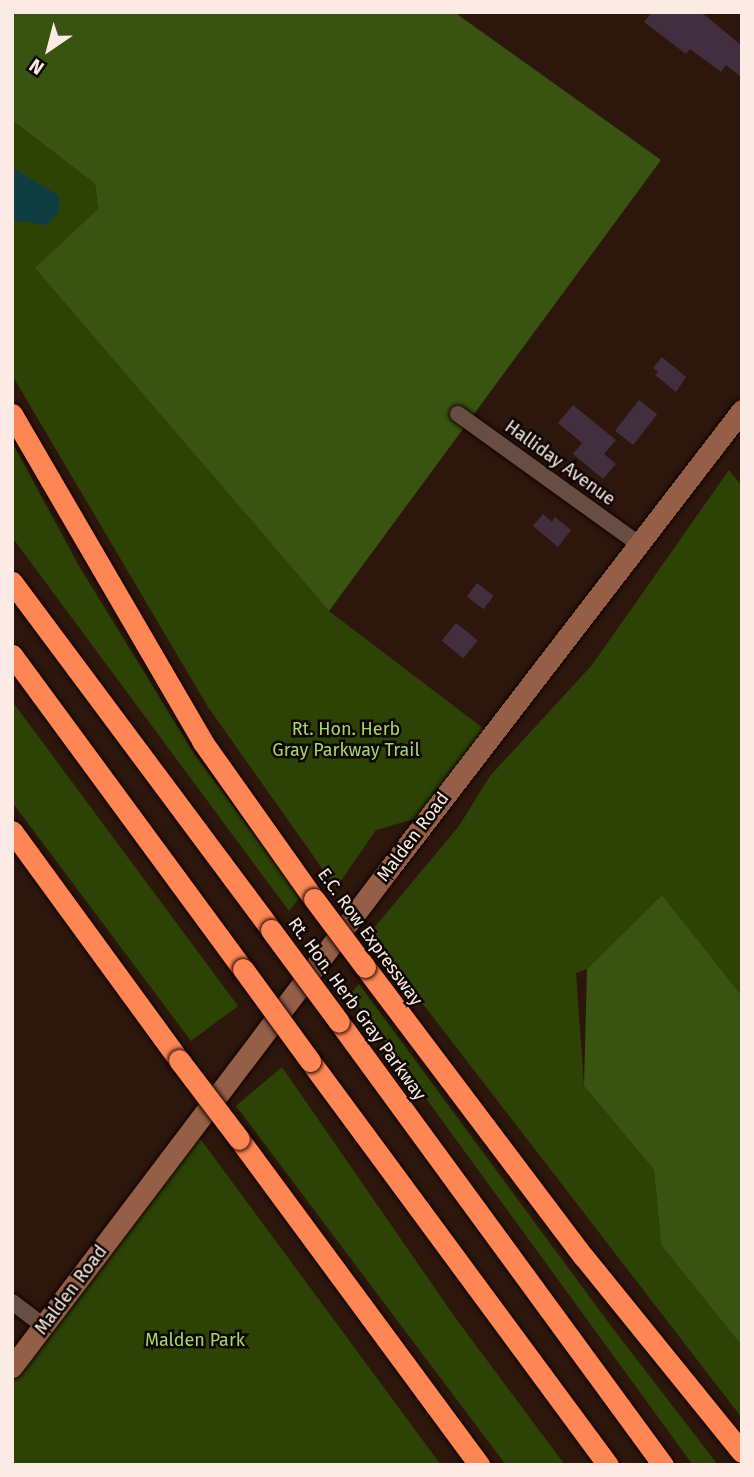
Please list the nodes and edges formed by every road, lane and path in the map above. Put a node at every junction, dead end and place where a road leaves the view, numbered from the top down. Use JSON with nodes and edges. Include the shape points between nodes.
{"nodes":[{"id":1,"x":742,"y":410,"type":"edge"},
{"id":2,"x":12,"y":414,"type":"edge"},
{"id":3,"x":458,"y":414,"type":"dead end"},
{"id":4,"x":640,"y":545,"type":"junction"},
{"id":5,"x":12,"y":582,"type":"edge"},
{"id":6,"x":12,"y":655,"type":"edge"},
{"id":7,"x":12,"y":831,"type":"edge"},
{"id":8,"x":12,"y":1302,"type":"edge"},
{"id":9,"x":44,"y":1326,"type":"junction"},
{"id":10,"x":12,"y":1367,"type":"edge"},
{"id":11,"x":715,"y":1420,"type":"junction"},
{"id":12,"x":742,"y":1452,"type":"edge"},
{"id":13,"x":742,"y":1464,"type":"edge"},
{"id":14,"x":479,"y":1465,"type":"edge"},
{"id":15,"x":608,"y":1465,"type":"edge"},
{"id":16,"x":663,"y":1465,"type":"edge"}],
"edges":[{"from":1,"to":4,"type":"main road","name":"Malden Road"},
{"from":2,"to":11,"type":"highway","name":"E.C. Row Expressway","bridge":true,"via":[[195,730],[314,899],[557,1224]]},
{"from":3,"to":4,"type":"street","name":"Halliday Avenue"},
{"from":4,"to":9,"type":"main road","name":"Malden Road"},
{"from":5,"to":16,"type":"highway","name":"Rt. Hon. Herb Gray Parkway","bridge":true},
{"from":6,"to":15,"type":"highway","bridge":true},
{"from":7,"to":14,"type":"highway","bridge":true},
{"from":8,"to":9,"type":"street"},
{"from":9,"to":10,"type":"main road","name":"Malden Road"},
{"from":11,"to":12,"type":"highway","name":"E.C. Row Expressway"},
{"from":11,"to":13,"type":"highway"}]}
